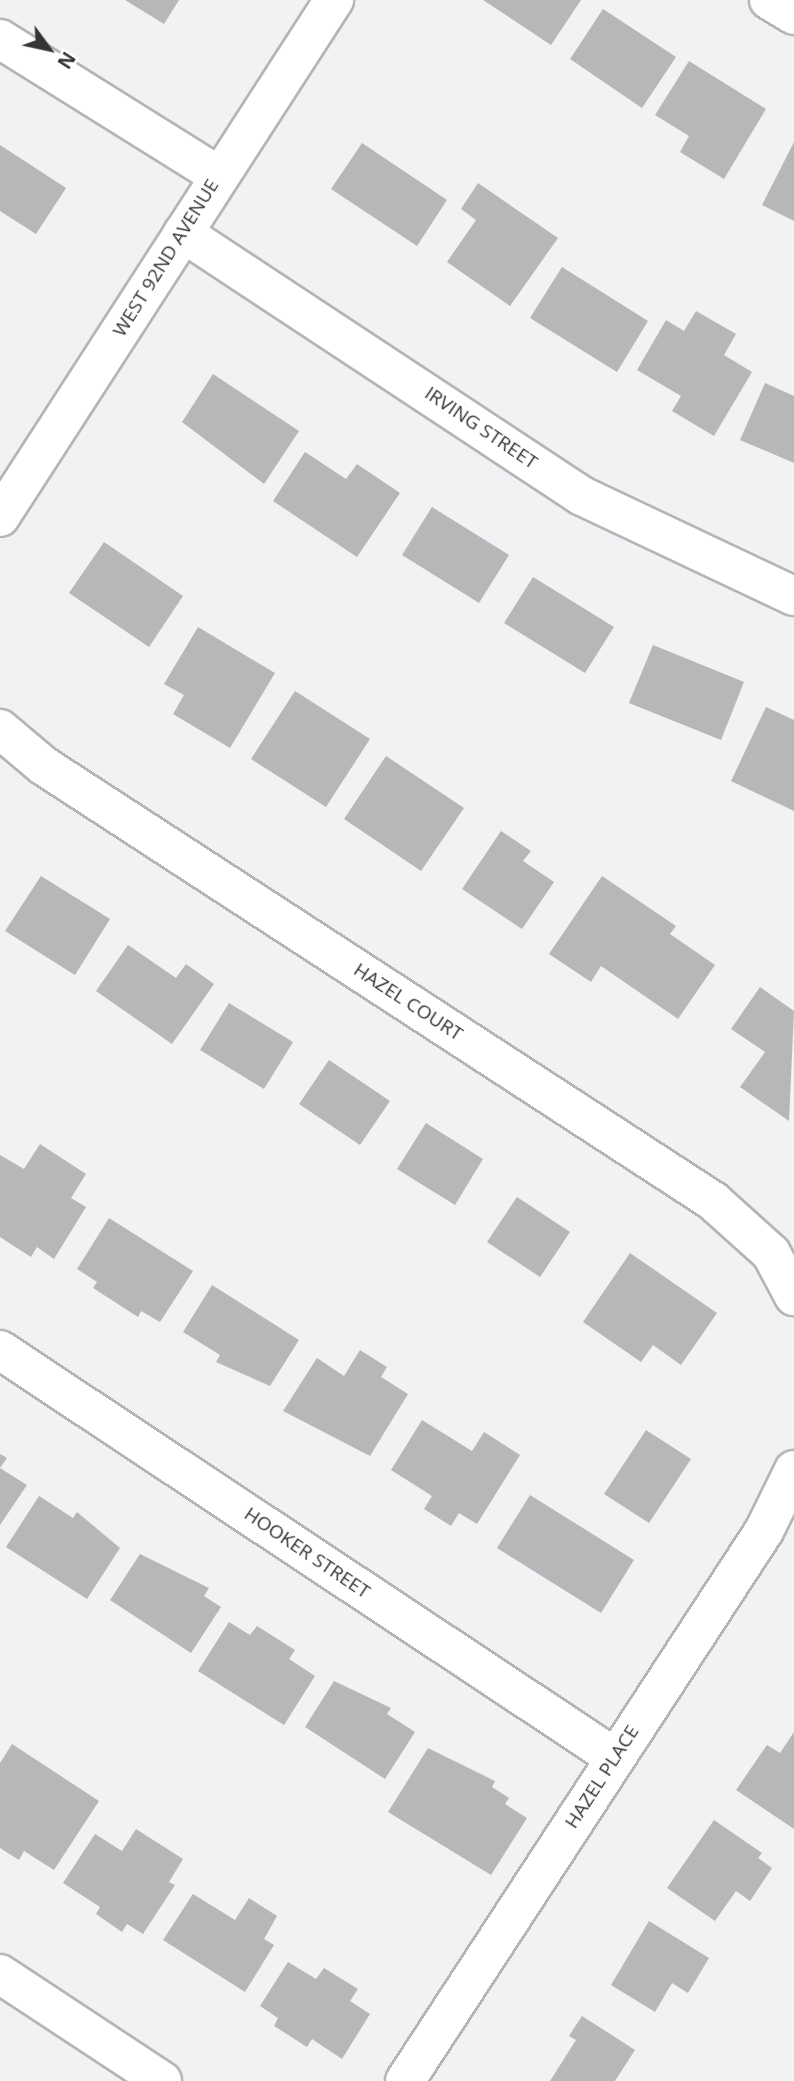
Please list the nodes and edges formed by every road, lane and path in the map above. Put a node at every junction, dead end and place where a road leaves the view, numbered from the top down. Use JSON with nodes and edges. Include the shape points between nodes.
{"nodes":[{"id":1,"x":334,"y":0,"type":"edge"},
{"id":2,"x":769,"y":0,"type":"edge"},
{"id":3,"x":794,"y":15,"type":"edge"},
{"id":4,"x":0,"y":39,"type":"edge"},
{"id":5,"x":218,"y":175,"type":"junction"},
{"id":6,"x":183,"y":233,"type":"junction"},
{"id":7,"x":0,"y":517,"type":"edge"},
{"id":8,"x":794,"y":596,"type":"edge"},
{"id":9,"x":0,"y":729,"type":"edge"},
{"id":10,"x":794,"y":1296,"type":"edge"},
{"id":11,"x":0,"y":1350,"type":"edge"},
{"id":12,"x":794,"y":1470,"type":"edge"},
{"id":13,"x":614,"y":1757,"type":"junction"},
{"id":14,"x":0,"y":1974,"type":"edge"},
{"id":15,"x":162,"y":2081,"type":"edge"},
{"id":16,"x":405,"y":2081,"type":"edge"}],
"edges":[{"from":1,"to":5,"type":"street","name":"WEST 92ND AVENUE"},
{"from":2,"to":3,"type":"street"},
{"from":4,"to":5,"type":"street"},
{"from":5,"to":6,"type":"street","name":"WEST 92ND AVENUE"},
{"from":6,"to":7,"type":"street","name":"WEST 92ND AVENUE"},
{"from":6,"to":8,"type":"street","name":"IRVING STREET","via":[[582,496]]},
{"from":9,"to":10,"type":"street","name":"HAZEL COURT","via":[[44,766],[713,1201],[771,1253]]},
{"from":11,"to":13,"type":"street","name":"HOOKER STREET"},
{"from":12,"to":13,"type":"street","name":"HAZEL PLACE","via":[[764,1531]]},
{"from":13,"to":16,"type":"street","name":"HAZEL PLACE"},
{"from":14,"to":15,"type":"street"}]}
